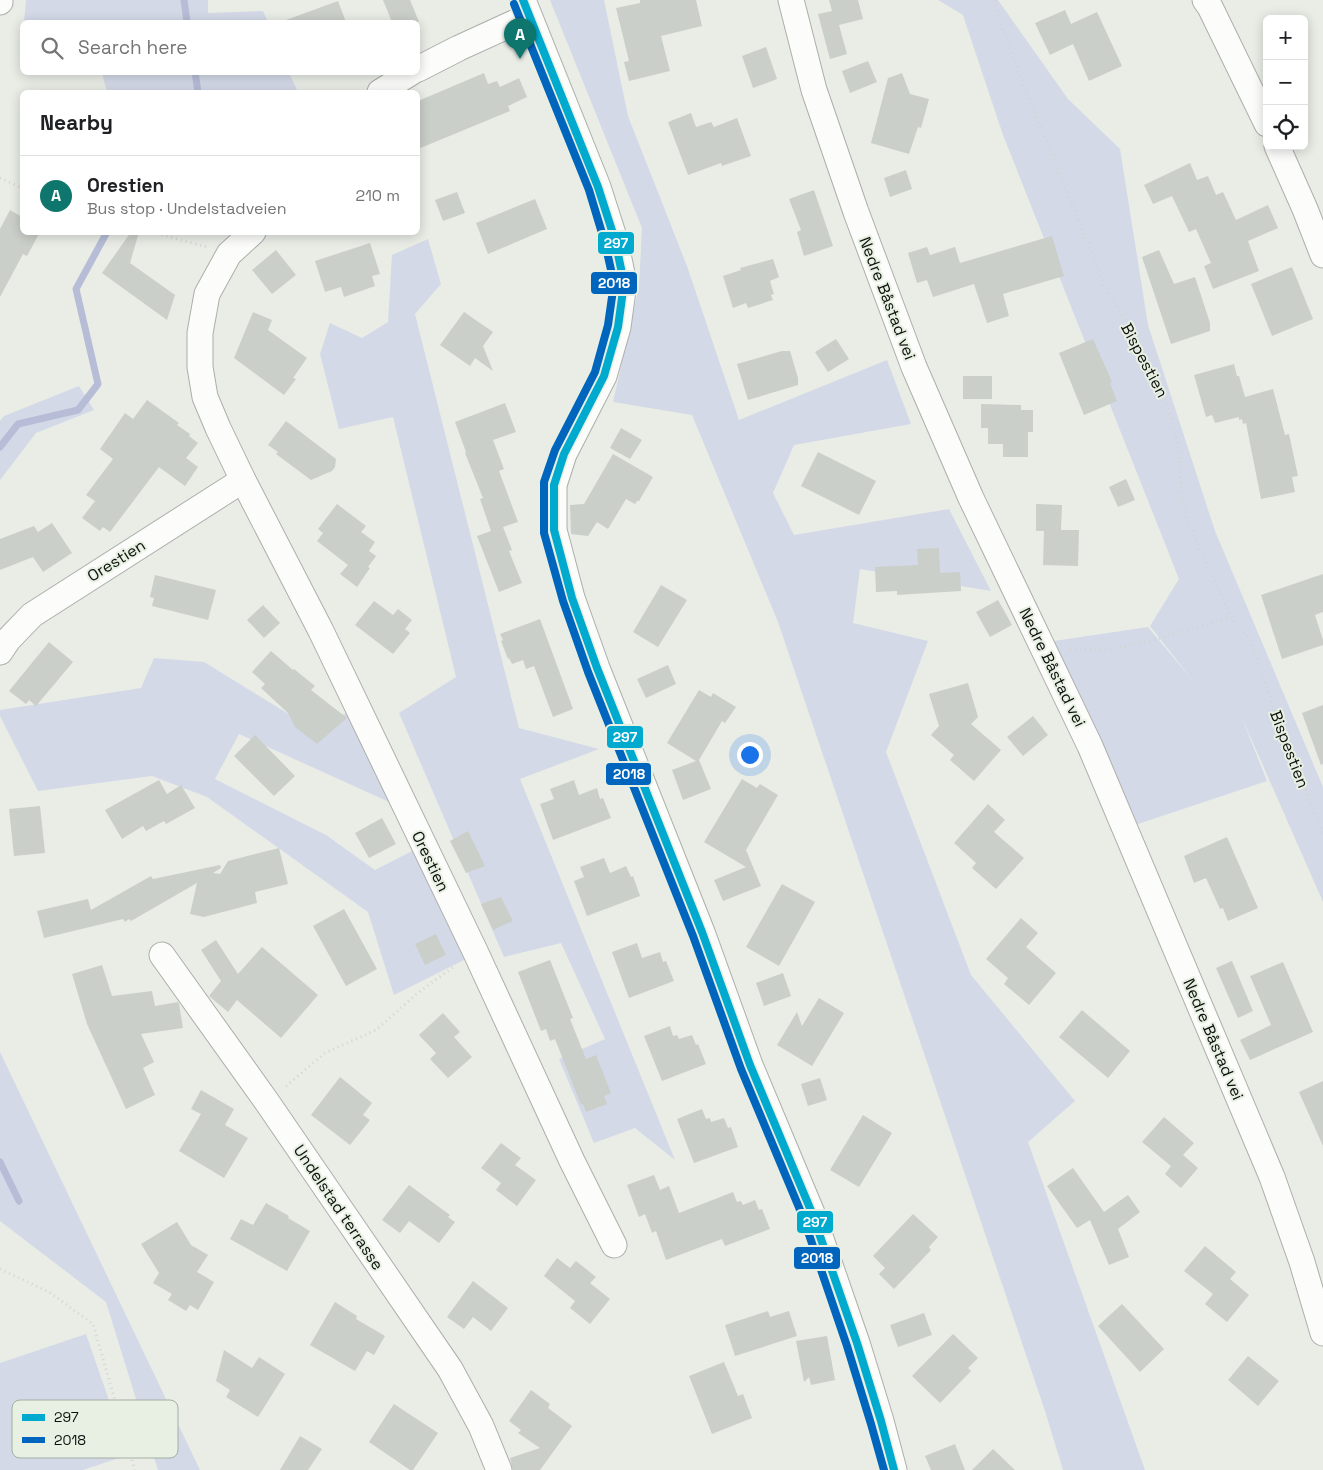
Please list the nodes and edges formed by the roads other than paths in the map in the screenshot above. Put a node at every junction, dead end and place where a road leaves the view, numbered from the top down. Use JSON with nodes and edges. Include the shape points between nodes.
{"nodes":[{"id":1,"x":791,"y":0,"type":"edge"},
{"id":2,"x":1205,"y":0,"type":"edge"},
{"id":3,"x":526,"y":8,"type":"edge"},
{"id":4,"x":420,"y":68,"type":"edge"},
{"id":5,"x":407,"y":75,"type":"edge"},
{"id":6,"x":383,"y":90,"type":"edge"},
{"id":7,"x":1263,"y":116,"type":"edge"},
{"id":8,"x":1279,"y":150,"type":"edge"},
{"id":9,"x":250,"y":235,"type":"edge"},
{"id":10,"x":1323,"y":255,"type":"edge"},
{"id":11,"x":243,"y":480,"type":"junction"},
{"id":12,"x":0,"y":652,"type":"edge"},
{"id":13,"x":162,"y":955,"type":"dead end"},
{"id":14,"x":614,"y":1245,"type":"dead end"},
{"id":15,"x":1323,"y":1332,"type":"edge"},
{"id":16,"x":499,"y":1470,"type":"edge"},
{"id":17,"x":894,"y":1470,"type":"edge"}],
"edges":[{"from":1,"to":15,"type":"street","name":"Nedre Båstad vei","via":[[814,90],[914,367],[971,498],[1090,746],[1272,1177]]},
{"from":2,"to":7,"type":"street"},
{"from":3,"to":4,"type":"street"},
{"from":3,"to":17,"type":"street","via":[[598,187],[615,240],[624,283],[618,327],[604,376],[564,454],[554,485],[554,530],[572,598],[597,668],[702,932],[750,1066],[812,1213],[857,1343]]},
{"from":5,"to":6,"type":"street"},
{"from":8,"to":10,"type":"street"},
{"from":9,"to":11,"type":"street","name":"Orestien","via":[[229,254],[207,294],[200,333],[200,367],[205,396]]},
{"from":11,"to":12,"type":"street","name":"Orestien","via":[[32,614]]},
{"from":11,"to":14,"type":"street","name":"Orestien","via":[[321,631]]},
{"from":13,"to":16,"type":"street","name":"Undelstad terrasse","via":[[450,1369],[481,1426]]}]}
